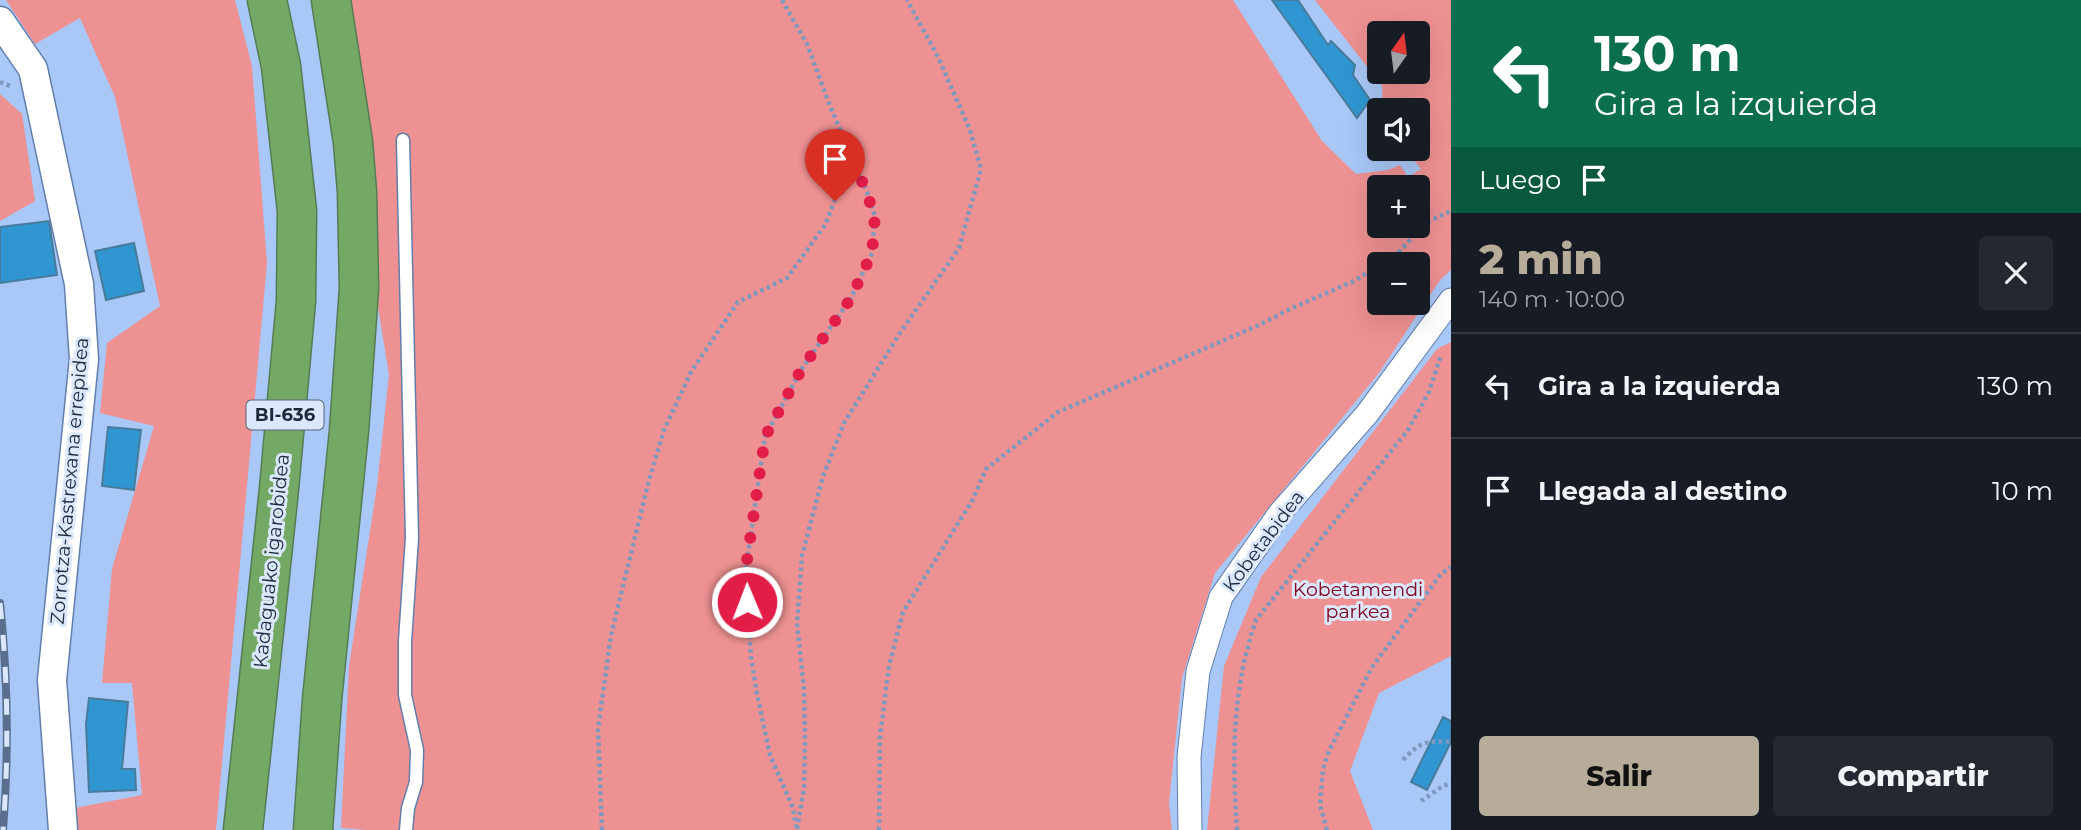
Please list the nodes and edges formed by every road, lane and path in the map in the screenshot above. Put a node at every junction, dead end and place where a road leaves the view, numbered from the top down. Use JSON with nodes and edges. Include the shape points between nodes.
{"nodes":[{"id":1,"x":267,"y":0,"type":"edge"},
{"id":2,"x":331,"y":0,"type":"edge"},
{"id":3,"x":782,"y":0,"type":"edge"},
{"id":4,"x":907,"y":0,"type":"edge"},
{"id":5,"x":0,"y":21,"type":"edge"},
{"id":6,"x":403,"y":140,"type":"dead end"},
{"id":7,"x":857,"y":168,"type":"junction"},
{"id":8,"x":1451,"y":211,"type":"edge"},
{"id":9,"x":1399,"y":252,"type":"edge"},
{"id":10,"x":1367,"y":273,"type":"edge"},
{"id":11,"x":1450,"y":301,"type":"edge"},
{"id":12,"x":1451,"y":568,"type":"edge"},
{"id":13,"x":1451,"y":742,"type":"edge"},
{"id":14,"x":1403,"y":760,"type":"dead end"},
{"id":15,"x":1451,"y":783,"type":"edge"},
{"id":16,"x":1421,"y":801,"type":"dead end"},
{"id":17,"x":63,"y":830,"type":"edge"},
{"id":18,"x":243,"y":830,"type":"edge"},
{"id":19,"x":313,"y":830,"type":"edge"},
{"id":20,"x":406,"y":830,"type":"edge"},
{"id":21,"x":602,"y":830,"type":"edge"},
{"id":22,"x":797,"y":830,"type":"edge"},
{"id":23,"x":879,"y":830,"type":"edge"},
{"id":24,"x":1190,"y":830,"type":"edge"},
{"id":25,"x":1237,"y":830,"type":"edge"},
{"id":26,"x":1326,"y":830,"type":"edge"}],
"edges":[{"from":1,"to":18,"type":"highway","name":"Kadaguako igarobidea","number":"BI-636","via":[[281,66],[297,211],[296,301]]},
{"from":2,"to":19,"type":"highway","number":"BI-636","via":[[353,142],[359,288]]},
{"from":3,"to":7,"type":"path","via":[[807,44]]},
{"from":4,"to":22,"type":"path","via":[[970,130],[981,169],[959,248],[844,423],[820,487],[802,556],[797,624],[805,741]]},
{"from":5,"to":17,"type":"street","name":"Zorrotza-Kastrexana errepidea","via":[[33,69],[82,310],[84,359],[52,680]]},
{"from":6,"to":20,"type":"lane","via":[[412,538],[405,695],[417,750]]},
{"from":7,"to":21,"type":"path","via":[[844,177],[825,225],[787,278],[738,302],[691,372],[664,430],[611,635],[598,729]]},
{"from":7,"to":22,"type":"path","via":[[875,216],[872,253],[851,298],[801,370],[765,437],[745,574],[757,694],[770,755],[793,808]]},
{"from":8,"to":9,"type":"path","via":[[1427,222]]},
{"from":10,"to":23,"type":"path","via":[[1058,412],[986,469],[972,501],[903,612],[889,666],[880,737]]},
{"from":11,"to":24,"type":"street","name":"Kobetabidea","via":[[1367,415],[1280,513],[1221,597],[1198,671],[1189,757]]},
{"from":11,"to":25,"type":"path","via":[[1444,345],[1429,392],[1408,430],[1256,620],[1236,698],[1233,769]]},
{"from":12,"to":26,"type":"path","via":[[1441,574],[1372,667],[1329,751],[1320,805]]},
{"from":13,"to":14,"type":"path","via":[[1418,744]]},
{"from":15,"to":16,"type":"path"}]}
